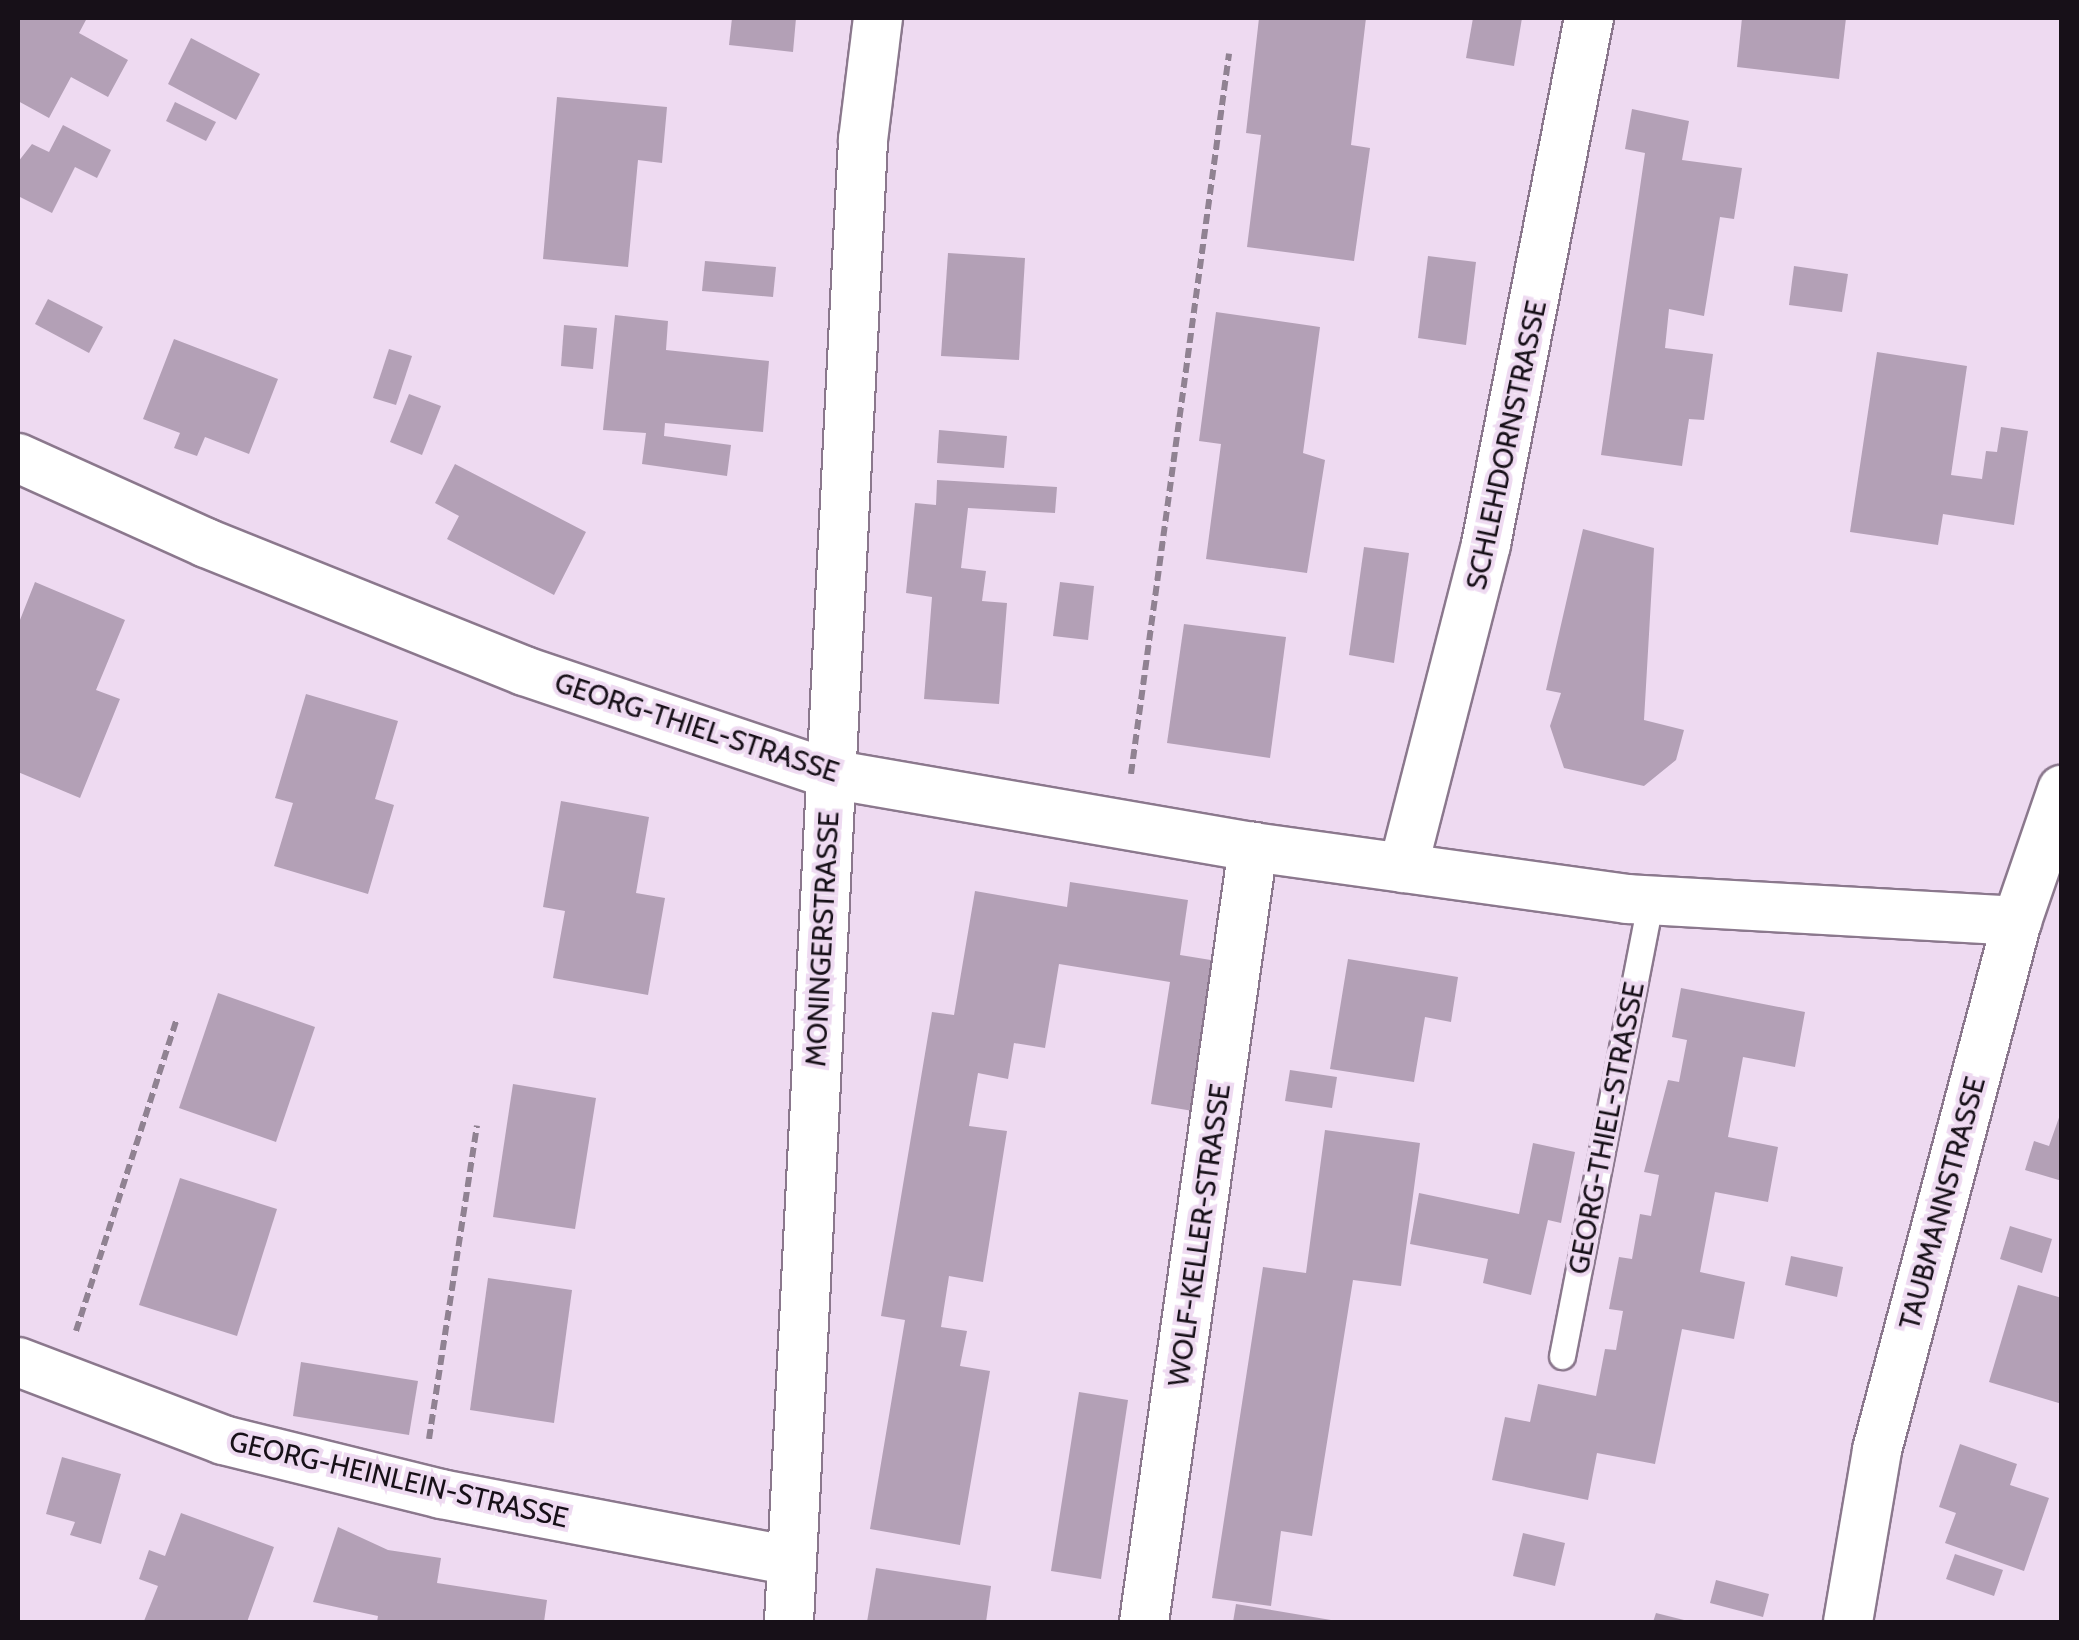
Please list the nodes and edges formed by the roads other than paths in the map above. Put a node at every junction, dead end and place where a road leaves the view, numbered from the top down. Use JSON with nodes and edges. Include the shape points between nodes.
{"nodes":[{"id":1,"x":878,"y":18,"type":"edge"},
{"id":2,"x":1589,"y":18,"type":"edge"},
{"id":3,"x":18,"y":458,"type":"edge"},
{"id":4,"x":830,"y":774,"type":"junction"},
{"id":5,"x":2062,"y":790,"type":"edge"},
{"id":6,"x":1253,"y":847,"type":"junction"},
{"id":7,"x":1402,"y":868,"type":"junction"},
{"id":8,"x":1651,"y":900,"type":"junction"},
{"id":9,"x":2016,"y":921,"type":"junction"},
{"id":10,"x":1562,"y":1356,"type":"dead end"},
{"id":11,"x":18,"y":1362,"type":"edge"},
{"id":12,"x":791,"y":1561,"type":"junction"},
{"id":13,"x":788,"y":1622,"type":"edge"},
{"id":14,"x":1144,"y":1622,"type":"edge"},
{"id":15,"x":1848,"y":1622,"type":"edge"}],
"edges":[{"from":1,"to":4,"type":"street","name":"MONINGERSTRASSE","via":[[862,140]]},
{"from":2,"to":7,"type":"street","name":"SCHLEHDORNSTRASSE","via":[[1486,544]]},
{"from":3,"to":4,"type":"street","name":"GEORG-THIEL-STRASSE","via":[[206,543],[524,671]]},
{"from":4,"to":6,"type":"street","name":"GEORG-THIEL-STRASSE"},
{"from":4,"to":12,"type":"street","name":"MONINGERSTRASSE"},
{"from":5,"to":9,"type":"street","name":"TAUBMANNSTRASSE"},
{"from":6,"to":7,"type":"street","name":"GEORG-THIEL-STRASSE"},
{"from":6,"to":14,"type":"street","name":"WOLF-KELLER-STRASSE"},
{"from":7,"to":8,"type":"street","name":"GEORG-THIEL-STRASSE"},
{"from":8,"to":9,"type":"street","name":"GEORG-THIEL-STRASSE"},
{"from":8,"to":10,"type":"lane","name":"GEORG-THIEL-STRASSE"},
{"from":9,"to":15,"type":"street","name":"TAUBMANNSTRASSE","via":[[1877,1450]]},
{"from":11,"to":12,"type":"street","name":"GEORG-HEINLEIN-STRASSE","via":[[223,1440],[421,1490]]},
{"from":12,"to":13,"type":"street","name":"MONINGERSTRASSE"}]}
